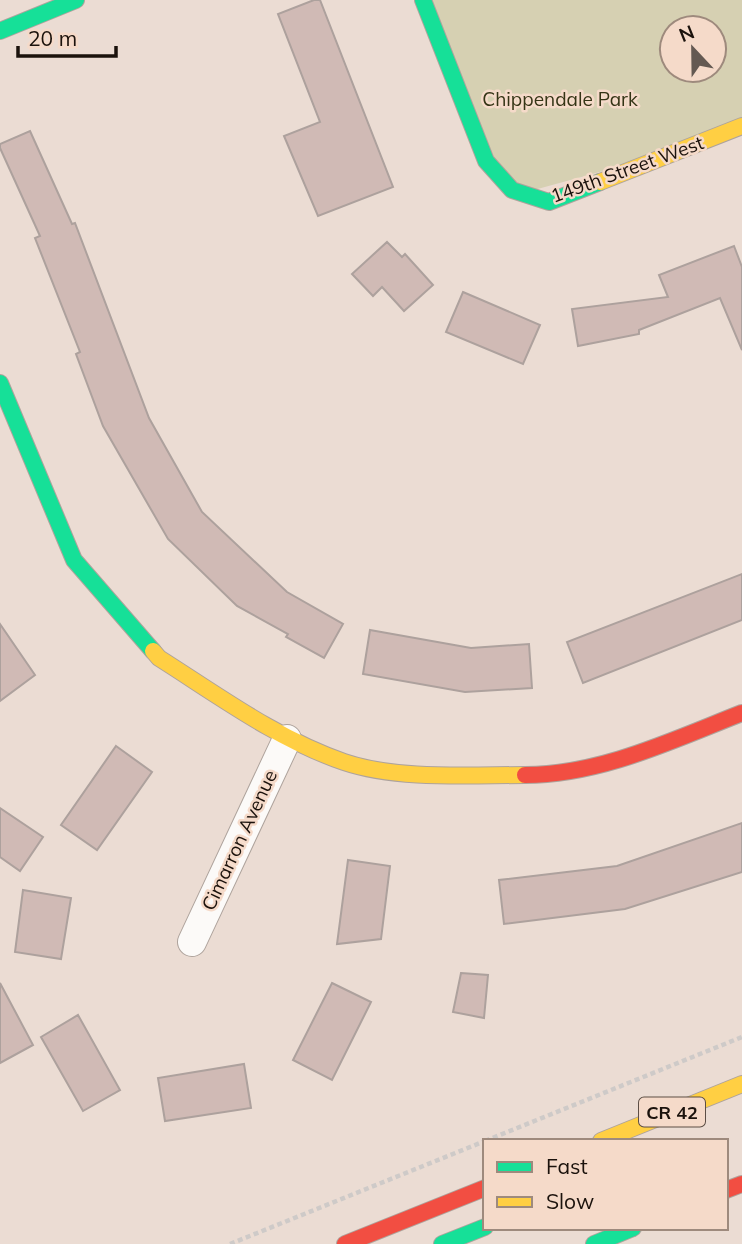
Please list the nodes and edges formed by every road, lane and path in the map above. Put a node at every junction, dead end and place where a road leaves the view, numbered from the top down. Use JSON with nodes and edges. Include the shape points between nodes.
{"nodes":[{"id":1,"x":76,"y":0,"type":"edge"},
{"id":2,"x":423,"y":0,"type":"edge"},
{"id":3,"x":0,"y":31,"type":"edge"},
{"id":4,"x":742,"y":126,"type":"edge"},
{"id":5,"x":0,"y":383,"type":"edge"},
{"id":6,"x":742,"y":713,"type":"edge"},
{"id":7,"x":287,"y":739,"type":"junction"},
{"id":8,"x":192,"y":942,"type":"dead end"},
{"id":9,"x":742,"y":1037,"type":"edge"},
{"id":10,"x":742,"y":1084,"type":"edge"},
{"id":11,"x":645,"y":1123,"type":"junction"},
{"id":12,"x":490,"y":1139,"type":"edge"},
{"id":13,"x":606,"y":1139,"type":"edge"},
{"id":14,"x":638,"y":1139,"type":"edge"},
{"id":15,"x":483,"y":1142,"type":"edge"},
{"id":16,"x":483,"y":1189,"type":"edge"},
{"id":17,"x":483,"y":1228,"type":"edge"},
{"id":18,"x":628,"y":1230,"type":"edge"},
{"id":19,"x":230,"y":1244,"type":"edge"},
{"id":20,"x":345,"y":1244,"type":"edge"},
{"id":21,"x":442,"y":1244,"type":"edge"},
{"id":22,"x":594,"y":1244,"type":"edge"}],
"edges":[{"from":1,"to":3,"type":"main road"},
{"from":2,"to":4,"type":"main road","name":"149th Street West","via":[[485,161],[512,190],[549,202]]},
{"from":5,"to":7,"type":"main road","via":[[74,560],[159,659]]},
{"from":6,"to":7,"type":"main road","via":[[630,757],[546,775],[424,775],[347,763]]},
{"from":7,"to":8,"type":"street","name":"Cimarron Avenue"},
{"from":9,"to":12,"type":"path"},
{"from":10,"to":11,"type":"main road","number":"CR 42"},
{"from":11,"to":13,"type":"main road","number":"CR 42"},
{"from":11,"to":14,"type":"main road"},
{"from":15,"to":19,"type":"path"},
{"from":16,"to":20,"type":"main road"},
{"from":17,"to":21,"type":"main road"},
{"from":18,"to":22,"type":"main road"}]}
